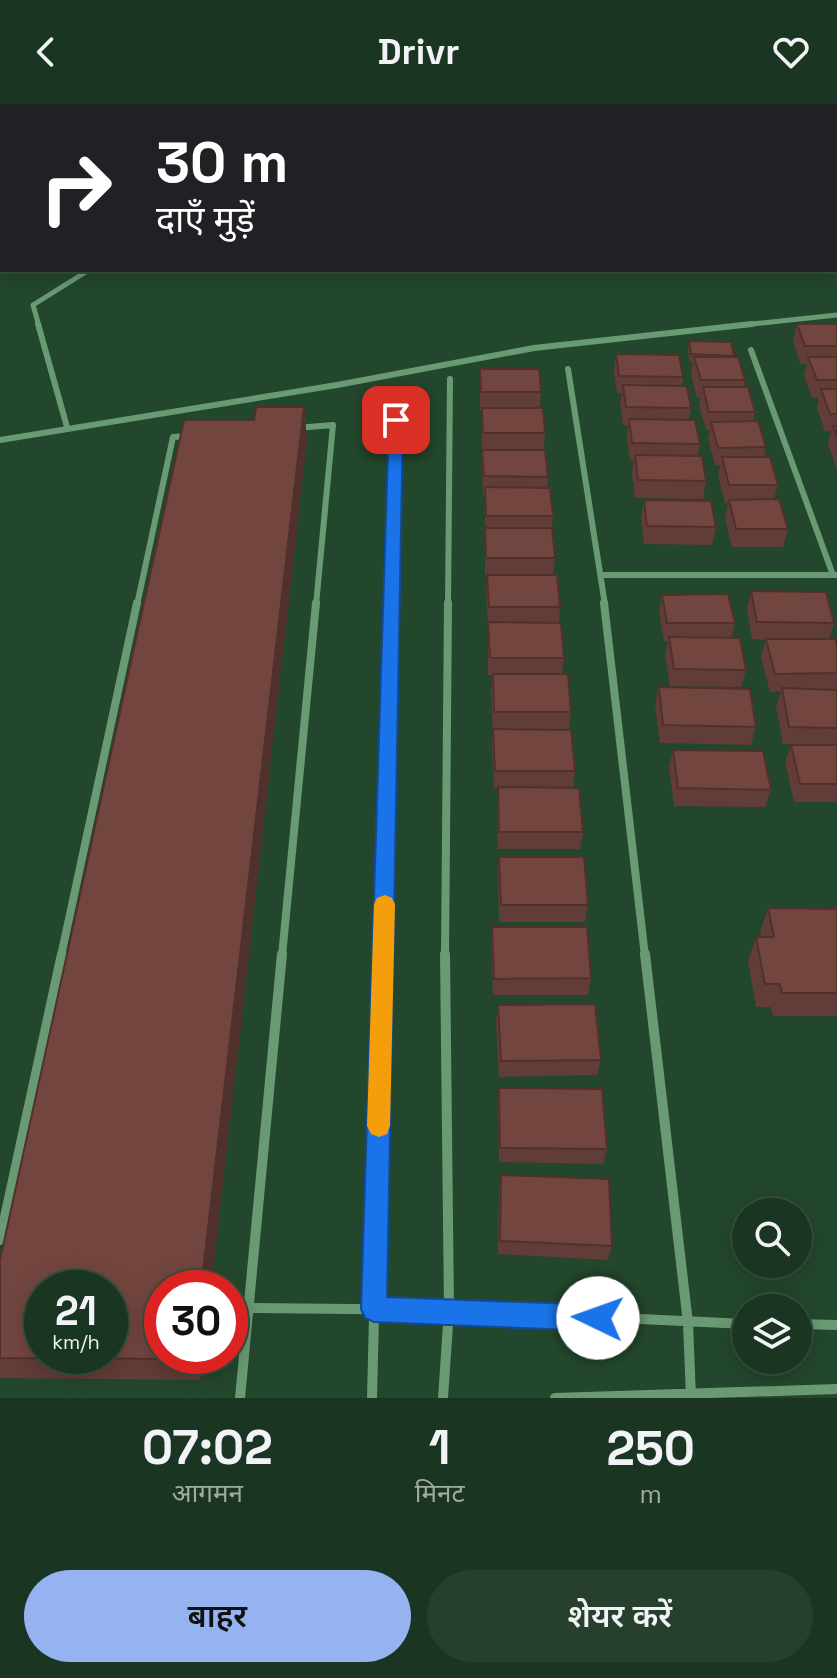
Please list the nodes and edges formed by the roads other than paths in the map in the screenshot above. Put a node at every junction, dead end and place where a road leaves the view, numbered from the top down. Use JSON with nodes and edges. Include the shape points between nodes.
{"nodes":[{"id":1,"x":86,"y":272,"type":"edge"},
{"id":2,"x":837,"y":315,"type":"edge"},
{"id":3,"x":751,"y":350,"type":"dead end"},
{"id":4,"x":568,"y":369,"type":"dead end"},
{"id":5,"x":450,"y":379,"type":"dead end"},
{"id":6,"x":397,"y":390,"type":"dead end"},
{"id":7,"x":67,"y":427,"type":"junction"},
{"id":8,"x":290,"y":428,"type":"edge"},
{"id":9,"x":202,"y":435,"type":"edge"},
{"id":10,"x":0,"y":440,"type":"edge"},
{"id":11,"x":601,"y":575,"type":"junction"},
{"id":12,"x":835,"y":575,"type":"edge"},
{"id":13,"x":0,"y":1240,"type":"edge"},
{"id":14,"x":248,"y":1308,"type":"joint"},
{"id":15,"x":374,"y":1309,"type":"junction"},
{"id":16,"x":449,"y":1310,"type":"junction"},
{"id":17,"x":688,"y":1323,"type":"junction"},
{"id":18,"x":732,"y":1324,"type":"edge"},
{"id":19,"x":812,"y":1324,"type":"edge"},
{"id":20,"x":837,"y":1325,"type":"edge"},
{"id":21,"x":242,"y":1374,"type":"edge"},
{"id":22,"x":837,"y":1389,"type":"edge"},
{"id":23,"x":691,"y":1396,"type":"edge"},
{"id":24,"x":240,"y":1398,"type":"edge"},
{"id":25,"x":372,"y":1398,"type":"edge"},
{"id":26,"x":443,"y":1398,"type":"edge"},
{"id":27,"x":555,"y":1398,"type":"edge"}],
"edges":[{"from":1,"to":7,"type":"street","via":[[33,305]]},
{"from":2,"to":7,"type":"street","via":[[534,348]]},
{"from":3,"to":12,"type":"street"},
{"from":4,"to":11,"type":"street"},
{"from":5,"to":16,"type":"street","via":[[445,947]]},
{"from":6,"to":15,"type":"street"},
{"from":7,"to":10,"type":"street"},
{"from":8,"to":14,"type":"street","via":[[333,425]]},
{"from":9,"to":13,"type":"street","via":[[173,437]]},
{"from":11,"to":12,"type":"street"},
{"from":11,"to":17,"type":"street"},
{"from":14,"to":15,"type":"street"},
{"from":15,"to":16,"type":"street"},
{"from":15,"to":25,"type":"street"},
{"from":16,"to":17,"type":"street"},
{"from":16,"to":26,"type":"street"},
{"from":17,"to":18,"type":"street"},
{"from":17,"to":23,"type":"street"},
{"from":19,"to":20,"type":"street"},
{"from":21,"to":24,"type":"street"},
{"from":22,"to":23,"type":"street"},
{"from":23,"to":27,"type":"street"}]}
